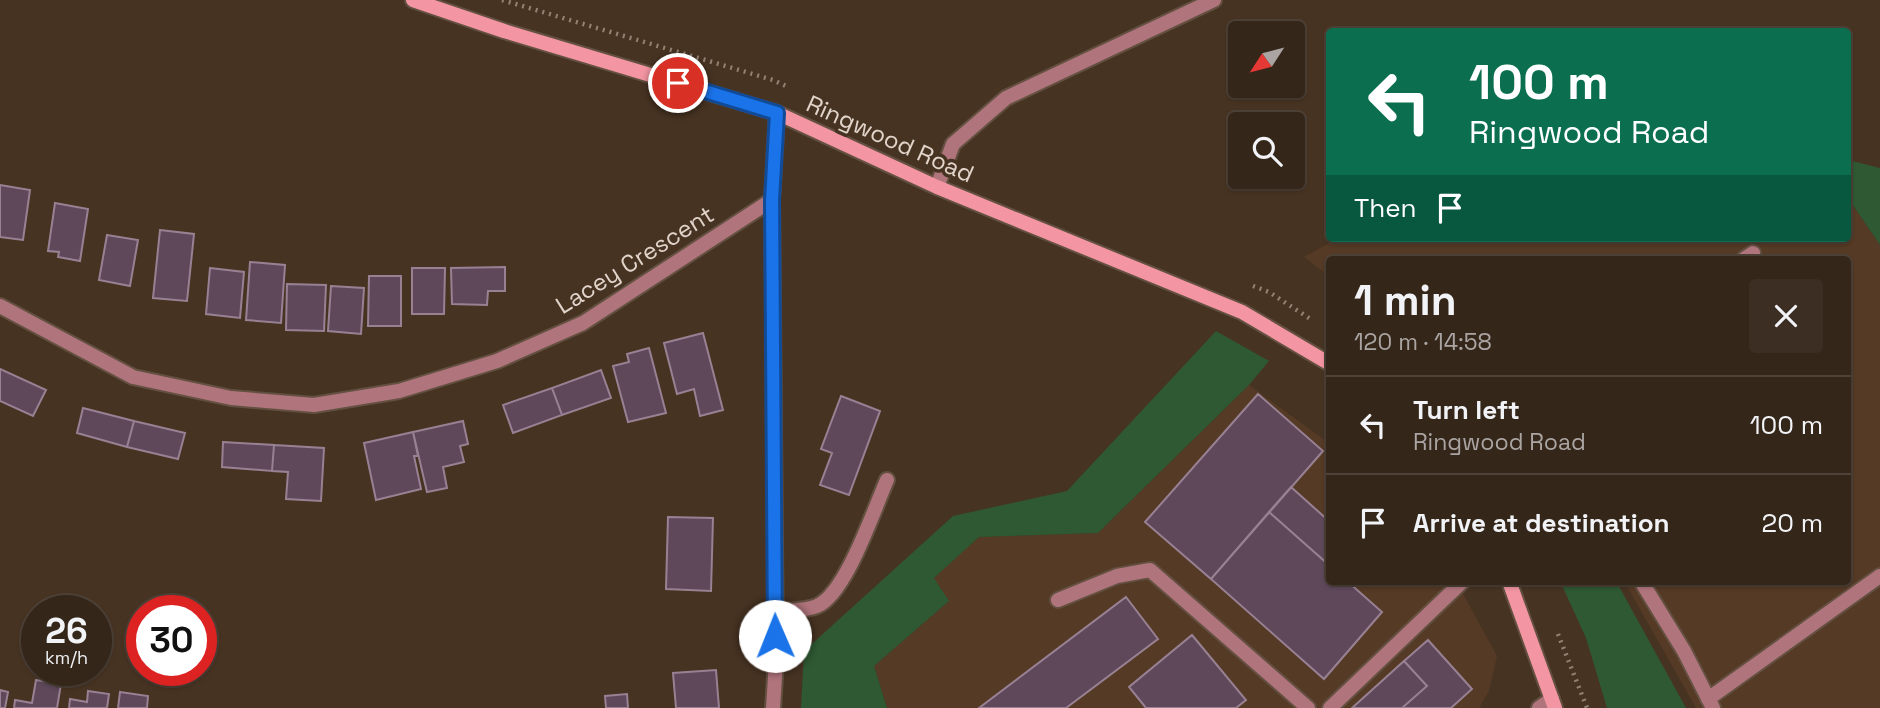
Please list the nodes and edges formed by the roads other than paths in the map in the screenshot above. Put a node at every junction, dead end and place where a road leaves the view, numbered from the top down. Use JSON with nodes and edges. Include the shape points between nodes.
{"nodes":[{"id":1,"x":413,"y":0,"type":"edge"},
{"id":2,"x":1214,"y":0,"type":"edge"},
{"id":3,"x":777,"y":113,"type":"junction"},
{"id":4,"x":937,"y":187,"type":"junction"},
{"id":5,"x":772,"y":200,"type":"junction"},
{"id":6,"x":0,"y":306,"type":"edge"},
{"id":7,"x":1326,"y":362,"type":"edge"},
{"id":8,"x":887,"y":480,"type":"dead end"},
{"id":9,"x":1880,"y":576,"type":"edge"},
{"id":10,"x":1459,"y":585,"type":"edge"},
{"id":11,"x":1510,"y":585,"type":"edge"},
{"id":12,"x":1643,"y":585,"type":"edge"},
{"id":13,"x":1058,"y":600,"type":"dead end"},
{"id":14,"x":775,"y":612,"type":"junction"},
{"id":15,"x":1554,"y":703,"type":"edge"},
{"id":16,"x":1711,"y":704,"type":"edge"},
{"id":17,"x":774,"y":708,"type":"edge"},
{"id":18,"x":1308,"y":708,"type":"edge"},
{"id":19,"x":1329,"y":708,"type":"edge"},
{"id":20,"x":1539,"y":708,"type":"edge"}],
"edges":[{"from":1,"to":3,"type":"main road","name":"Ringwood Road"},
{"from":2,"to":4,"type":"street","via":[[1006,98],[953,144]]},
{"from":3,"to":4,"type":"main road","name":"Ringwood Road"},
{"from":3,"to":5,"type":"street"},
{"from":4,"to":7,"type":"main road","name":"Ringwood Road","via":[[1242,312]]},
{"from":5,"to":6,"type":"street","name":"Lacey Crescent","via":[[583,323],[497,360],[399,391],[314,405],[231,398],[133,377]]},
{"from":5,"to":14,"type":"street"},
{"from":8,"to":14,"type":"street","via":[[849,569],[831,596],[817,607]]},
{"from":9,"to":16,"type":"street"},
{"from":10,"to":19,"type":"street"},
{"from":11,"to":15,"type":"main road"},
{"from":12,"to":16,"type":"street"},
{"from":13,"to":18,"type":"street","via":[[1116,576],[1150,570]]},
{"from":14,"to":17,"type":"street"},
{"from":15,"to":20,"type":"street"}]}
